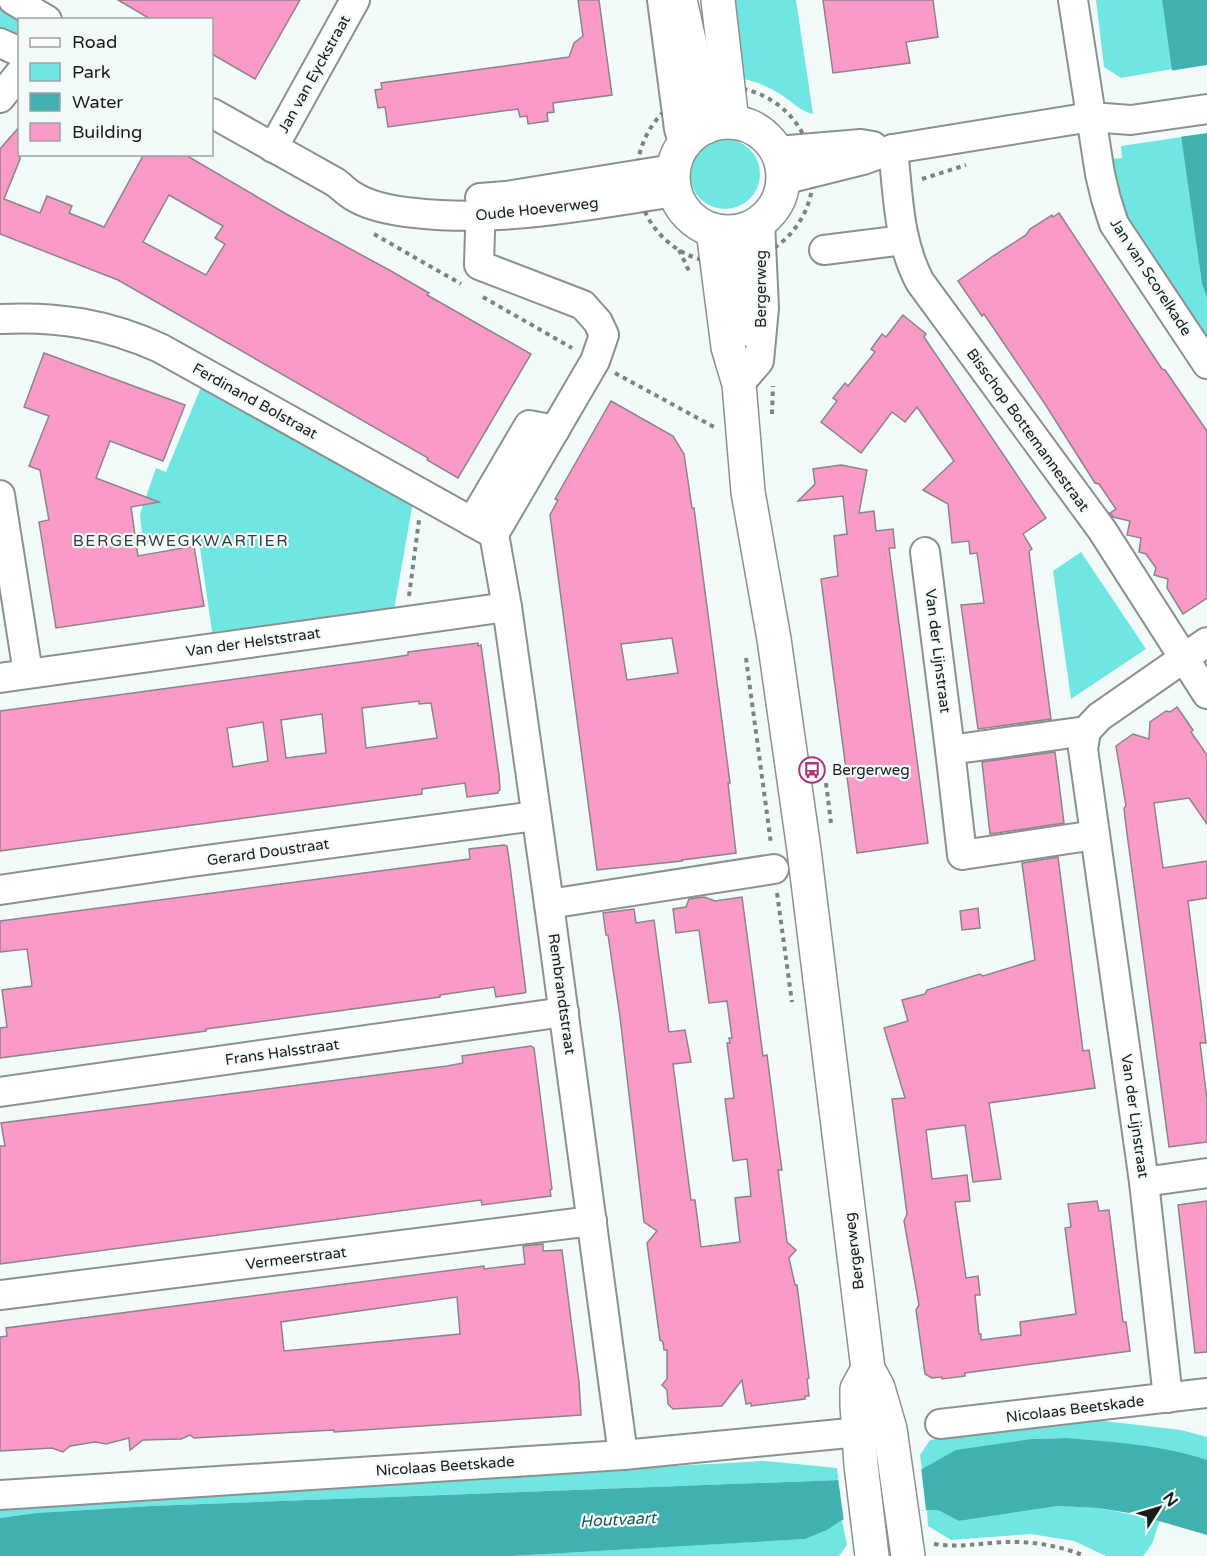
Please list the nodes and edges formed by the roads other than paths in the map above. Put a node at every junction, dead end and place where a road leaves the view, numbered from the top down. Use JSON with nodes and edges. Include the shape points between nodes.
{"nodes":[{"id":1,"x":13,"y":0,"type":"edge"},
{"id":2,"x":355,"y":0,"type":"edge"},
{"id":3,"x":662,"y":0,"type":"edge"},
{"id":4,"x":680,"y":0,"type":"edge"},
{"id":5,"x":718,"y":0,"type":"edge"},
{"id":6,"x":1073,"y":0,"type":"edge"},
{"id":7,"x":44,"y":18,"type":"edge"},
{"id":8,"x":0,"y":43,"type":"edge"},
{"id":9,"x":18,"y":51,"type":"edge"},
{"id":10,"x":18,"y":76,"type":"edge"},
{"id":11,"x":1207,"y":90,"type":"edge"},
{"id":12,"x":701,"y":93,"type":"junction"},
{"id":13,"x":0,"y":98,"type":"edge"},
{"id":14,"x":1166,"y":105,"type":"junction"},
{"id":15,"x":1207,"y":109,"type":"edge"},
{"id":16,"x":213,"y":114,"type":"edge"},
{"id":17,"x":1091,"y":117,"type":"junction"},
{"id":18,"x":273,"y":148,"type":"junction"},
{"id":19,"x":893,"y":148,"type":"junction"},
{"id":20,"x":694,"y":151,"type":"junction"},
{"id":21,"x":795,"y":163,"type":"junction"},
{"id":22,"x":481,"y":208,"type":"junction"},
{"id":23,"x":904,"y":240,"type":"junction"},
{"id":24,"x":739,"y":244,"type":"junction"},
{"id":25,"x":824,"y":250,"type":"dead end"},
{"id":26,"x":0,"y":319,"type":"edge"},
{"id":27,"x":1207,"y":364,"type":"edge"},
{"id":28,"x":0,"y":495,"type":"edge"},
{"id":29,"x":483,"y":528,"type":"junction"},
{"id":30,"x":925,"y":552,"type":"dead end"},
{"id":31,"x":507,"y":607,"type":"junction"},
{"id":32,"x":1207,"y":642,"type":"edge"},
{"id":33,"x":1183,"y":658,"type":"junction"},
{"id":34,"x":14,"y":676,"type":"edge"},
{"id":35,"x":1207,"y":694,"type":"edge"},
{"id":36,"x":1086,"y":731,"type":"junction"},
{"id":37,"x":950,"y":750,"type":"junction"},
{"id":38,"x":536,"y":816,"type":"junction"},
{"id":39,"x":1095,"y":835,"type":"junction"},
{"id":40,"x":774,"y":869,"type":"dead end"},
{"id":41,"x":0,"y":890,"type":"edge"},
{"id":42,"x":549,"y":904,"type":"junction"},
{"id":43,"x":564,"y":1012,"type":"junction"},
{"id":44,"x":0,"y":1092,"type":"edge"},
{"id":45,"x":1207,"y":1173,"type":"edge"},
{"id":46,"x":1144,"y":1182,"type":"junction"},
{"id":47,"x":592,"y":1221,"type":"junction"},
{"id":48,"x":0,"y":1295,"type":"edge"},
{"id":49,"x":1207,"y":1394,"type":"edge"},
{"id":50,"x":1168,"y":1398,"type":"junction"},
{"id":51,"x":1207,"y":1414,"type":"edge"},
{"id":52,"x":940,"y":1424,"type":"dead end"},
{"id":53,"x":874,"y":1431,"type":"junction"},
{"id":54,"x":623,"y":1455,"type":"junction"},
{"id":55,"x":0,"y":1495,"type":"edge"},
{"id":56,"x":919,"y":1548,"type":"edge"},
{"id":57,"x":872,"y":1556,"type":"edge"}],
"edges":[{"from":1,"to":7,"type":"street"},
{"from":2,"to":18,"type":"street","name":"Jan van Eyckstraat"},
{"from":3,"to":12,"type":"street"},
{"from":4,"to":12,"type":"main road"},
{"from":5,"to":12,"type":"main road"},
{"from":6,"to":17,"type":"street","name":"Jan van Scorelkade"},
{"from":8,"to":9,"type":"street"},
{"from":10,"to":13,"type":"street"},
{"from":11,"to":14,"type":"street"},
{"from":12,"to":20,"type":"main road"},
{"from":12,"to":20,"type":"street"},
{"from":14,"to":15,"type":"street"},
{"from":14,"to":17,"type":"street","via":[[1131,120]]},
{"from":16,"to":18,"type":"street","name":"Oude Hoeverweg"},
{"from":17,"to":19,"type":"street"},
{"from":17,"to":27,"type":"street","name":"Jan van Scorelkade","via":[[1114,224]]},
{"from":18,"to":22,"type":"street","name":"Oude Hoeverweg","via":[[335,182],[437,197]]},
{"from":19,"to":21,"type":"street","via":[[864,160]]},
{"from":19,"to":23,"type":"street","name":"Bisschop Bottemannestraat"},
{"from":20,"to":21,"type":"main road","via":[[746,125],[759,131]]},
{"from":20,"to":22,"type":"street","name":"Oude Hoeverweg","via":[[639,186],[506,196]]},
{"from":20,"to":24,"type":"main road","via":[[685,213],[698,224]]},
{"from":21,"to":24,"type":"main road","via":[[777,204]]},
{"from":22,"to":29,"type":"street","via":[[479,265],[583,305],[598,322],[603,335],[595,362],[555,430]]},
{"from":23,"to":25,"type":"street"},
{"from":23,"to":33,"type":"street","name":"Bisschop Bottemannestraat","via":[[920,282],[1102,530]]},
{"from":24,"to":53,"type":"main road","name":"Bergerweg","via":[[744,350],[738,384],[748,492],[804,850],[868,1369],[857,1389]]},
{"from":26,"to":29,"type":"street","name":"Ferdinand Bolstraat","via":[[79,322],[137,338]]},
{"from":28,"to":34,"type":"street"},
{"from":29,"to":31,"type":"street","name":"Rembrandtstraat"},
{"from":30,"to":37,"type":"street","name":"Van der Lijnstraat"},
{"from":31,"to":34,"type":"street","name":"Van der Helststraat"},
{"from":31,"to":38,"type":"street","name":"Rembrandtstraat"},
{"from":32,"to":33,"type":"street"},
{"from":33,"to":35,"type":"street","name":"Bisschop Bottemannestraat"},
{"from":33,"to":36,"type":"street","via":[[1099,717]]},
{"from":36,"to":37,"type":"street"},
{"from":36,"to":39,"type":"street","name":"Van der Lijnstraat","via":[[1083,749]]},
{"from":37,"to":39,"type":"street","name":"Van der Lijnstraat","via":[[962,855]]},
{"from":38,"to":41,"type":"street","name":"Gerard Doustraat"},
{"from":38,"to":42,"type":"street","name":"Rembrandtstraat"},
{"from":39,"to":46,"type":"street","name":"Van der Lijnstraat"},
{"from":40,"to":42,"type":"street"},
{"from":42,"to":43,"type":"street","name":"Rembrandtstraat"},
{"from":43,"to":44,"type":"street","name":"Frans Halsstraat"},
{"from":43,"to":47,"type":"street","name":"Rembrandtstraat"},
{"from":45,"to":46,"type":"street"},
{"from":46,"to":50,"type":"street","name":"Van der Lijnstraat"},
{"from":47,"to":48,"type":"street","name":"Vermeerstraat"},
{"from":47,"to":54,"type":"street","name":"Rembrandtstraat"},
{"from":49,"to":50,"type":"street"},
{"from":50,"to":51,"type":"street","name":"Nicolaas Beetskade"},
{"from":50,"to":52,"type":"street","name":"Nicolaas Beetskade"},
{"from":53,"to":54,"type":"street","name":"Nicolaas Beetskade"},
{"from":53,"to":56,"type":"main road","name":"Bergerweg","via":[[897,1470],[902,1514]]},
{"from":53,"to":57,"type":"main road","name":"Bergerweg","via":[[862,1475]]},
{"from":54,"to":55,"type":"street","name":"Nicolaas Beetskade"}]}
